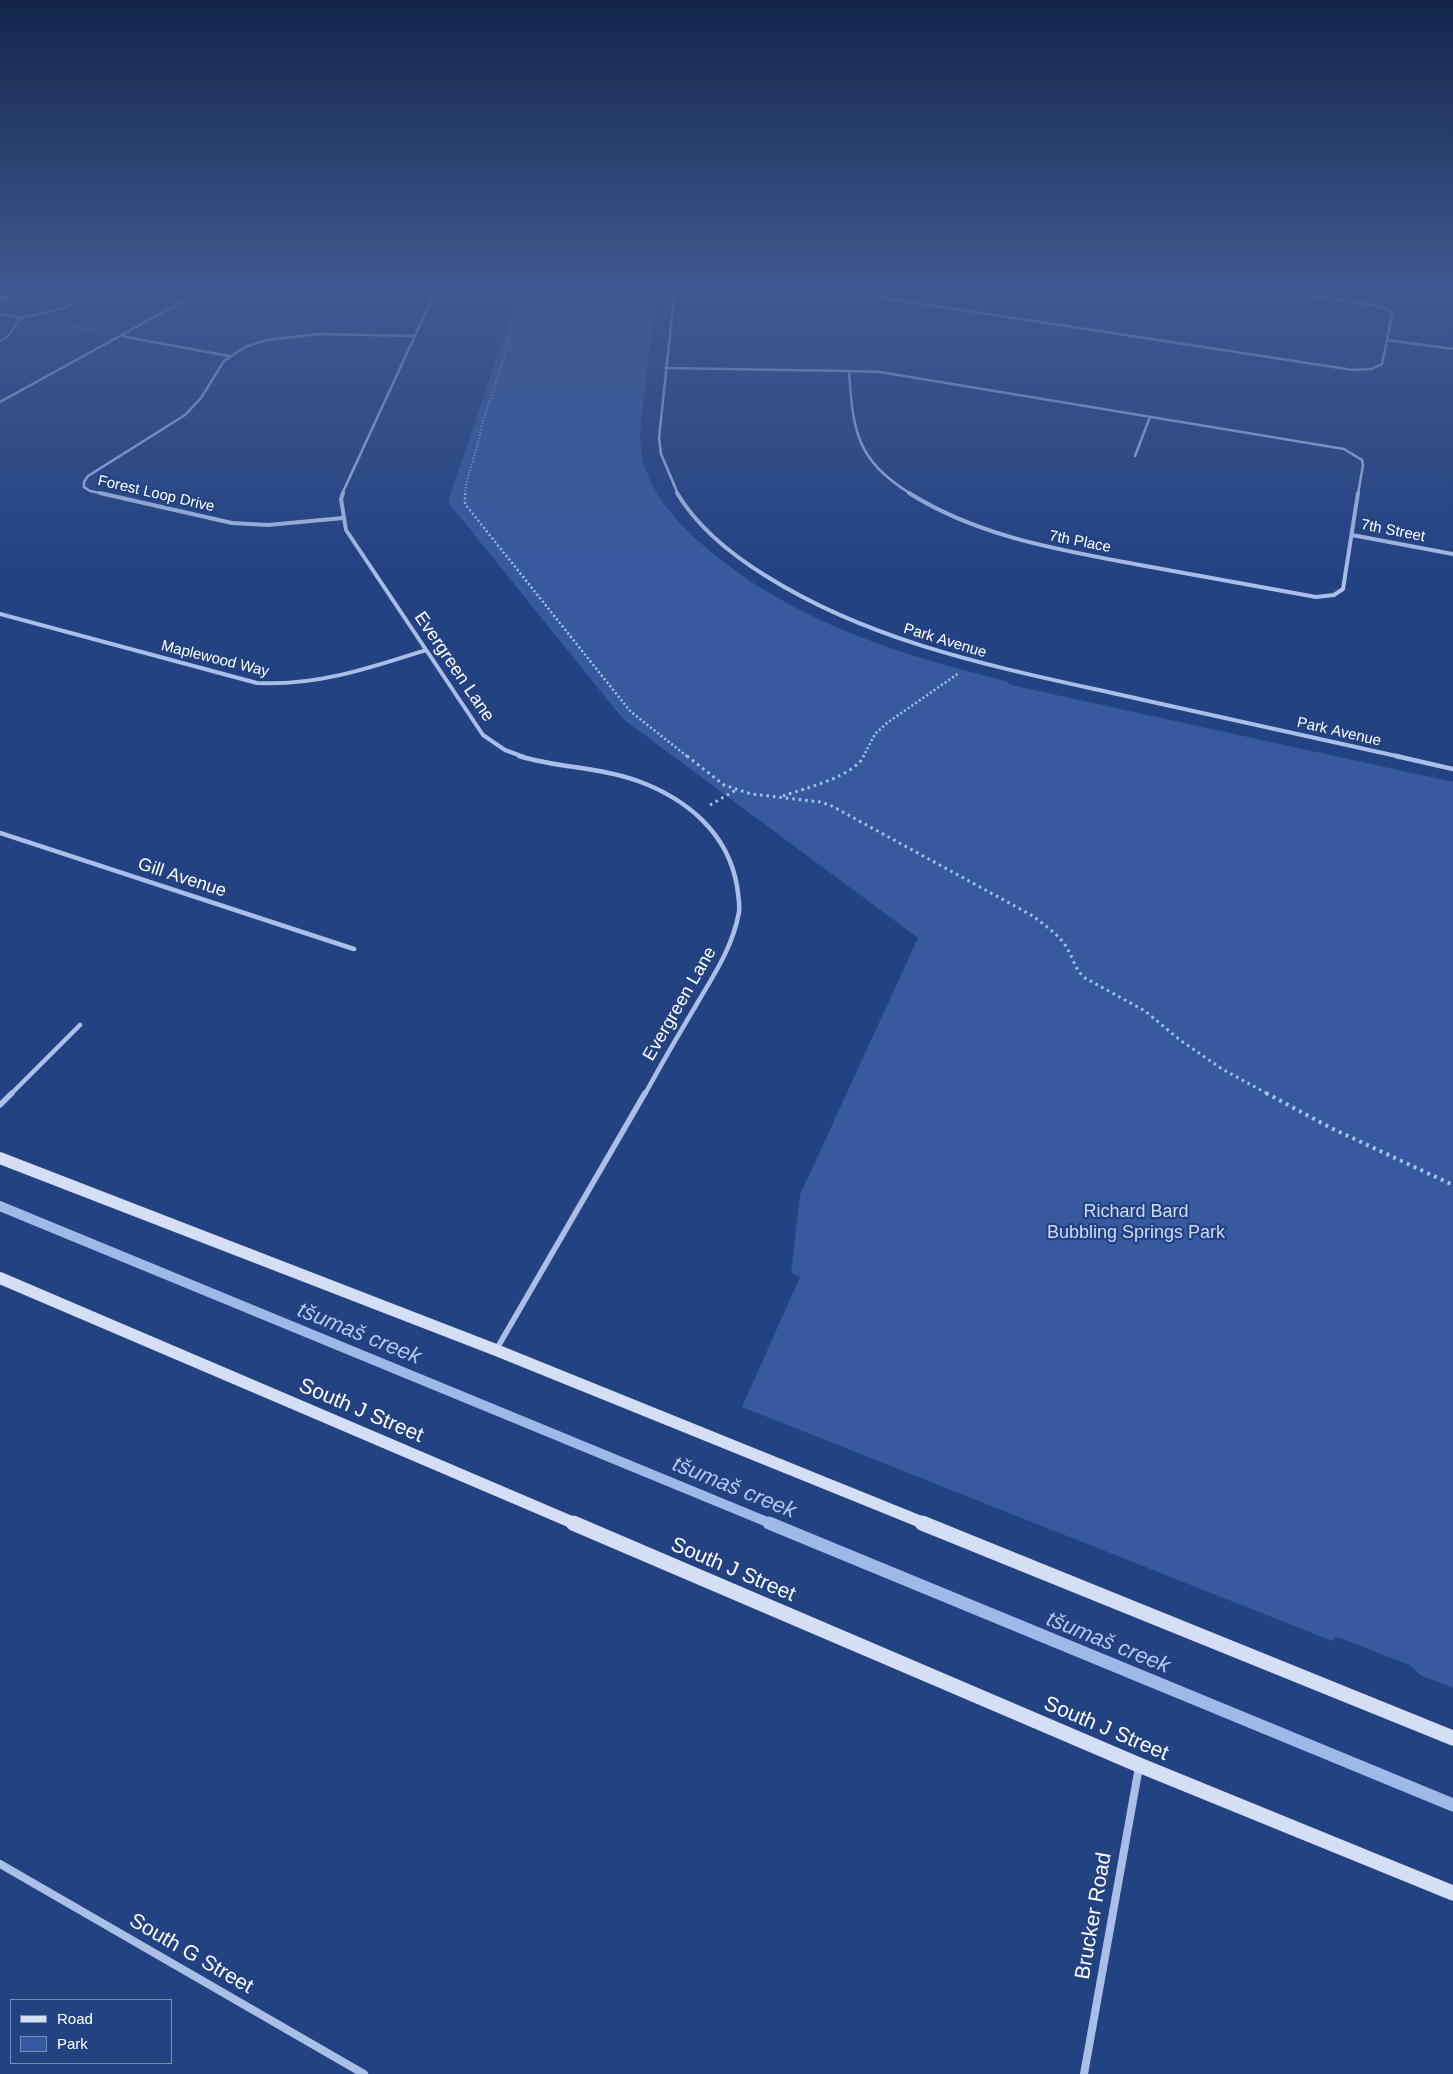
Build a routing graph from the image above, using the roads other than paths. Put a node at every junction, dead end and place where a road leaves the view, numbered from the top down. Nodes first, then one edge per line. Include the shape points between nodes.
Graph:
1 (32, 385) edge
2 (209, 385) edge
3 (392, 385) edge
4 (663, 385) edge
5 (850, 385) edge
6 (958, 385) edge
7 (0, 402) edge
8 (1150, 417) junction
9 (1135, 456) dead end
10 (343, 518) junction
11 (1352, 536) junction
12 (1453, 554) edge
13 (0, 614) edge
14 (426, 650) junction
15 (1453, 769) edge
16 (0, 833) edge
17 (354, 949) dead end
18 (80, 1025) dead end
19 (0, 1105) edge
20 (0, 1158) edge
21 (0, 1278) edge
22 (496, 1350) junction
23 (1453, 1738) edge
24 (1139, 1765) junction
25 (0, 1864) edge
26 (1453, 1893) edge
27 (364, 2074) edge
28 (1084, 2074) edge

1 - 7 street
2 - 10 street, Forest Loop Drive via 204,395 185,415 88,476 84,487 232,523 268,525
3 - 10 street, Evergreen Lane via 345,486 341,499
4 - 15 street, Park Avenue via 659,428 661,453 684,507 723,546 764,576 814,604 859,624 969,661
5 - 11 street, 7th Place via 854,426 861,447 874,466 932,508 1011,539 1316,598 1338,594 1343,589
6 - 8 street, 7th Street
8 - 9 street
8 - 11 street, 7th Street via 1344,449 1355,454 1363,465
10 - 14 street, Evergreen Lane via 346,530
11 - 12 street, 7th Street
13 - 14 street, Maplewood Way via 257,683 278,685 321,682
14 - 22 street, Evergreen Lane via 483,735 506,751 538,761 615,773 668,794 697,813 725,846 737,878 739,911 727,952
16 - 17 street, Gill Avenue
18 - 19 street
20 - 22 street
21 - 24 street, South J Street
22 - 23 street
24 - 26 street, South J Street
24 - 28 street, Brucker Road
25 - 27 street, South G Street

